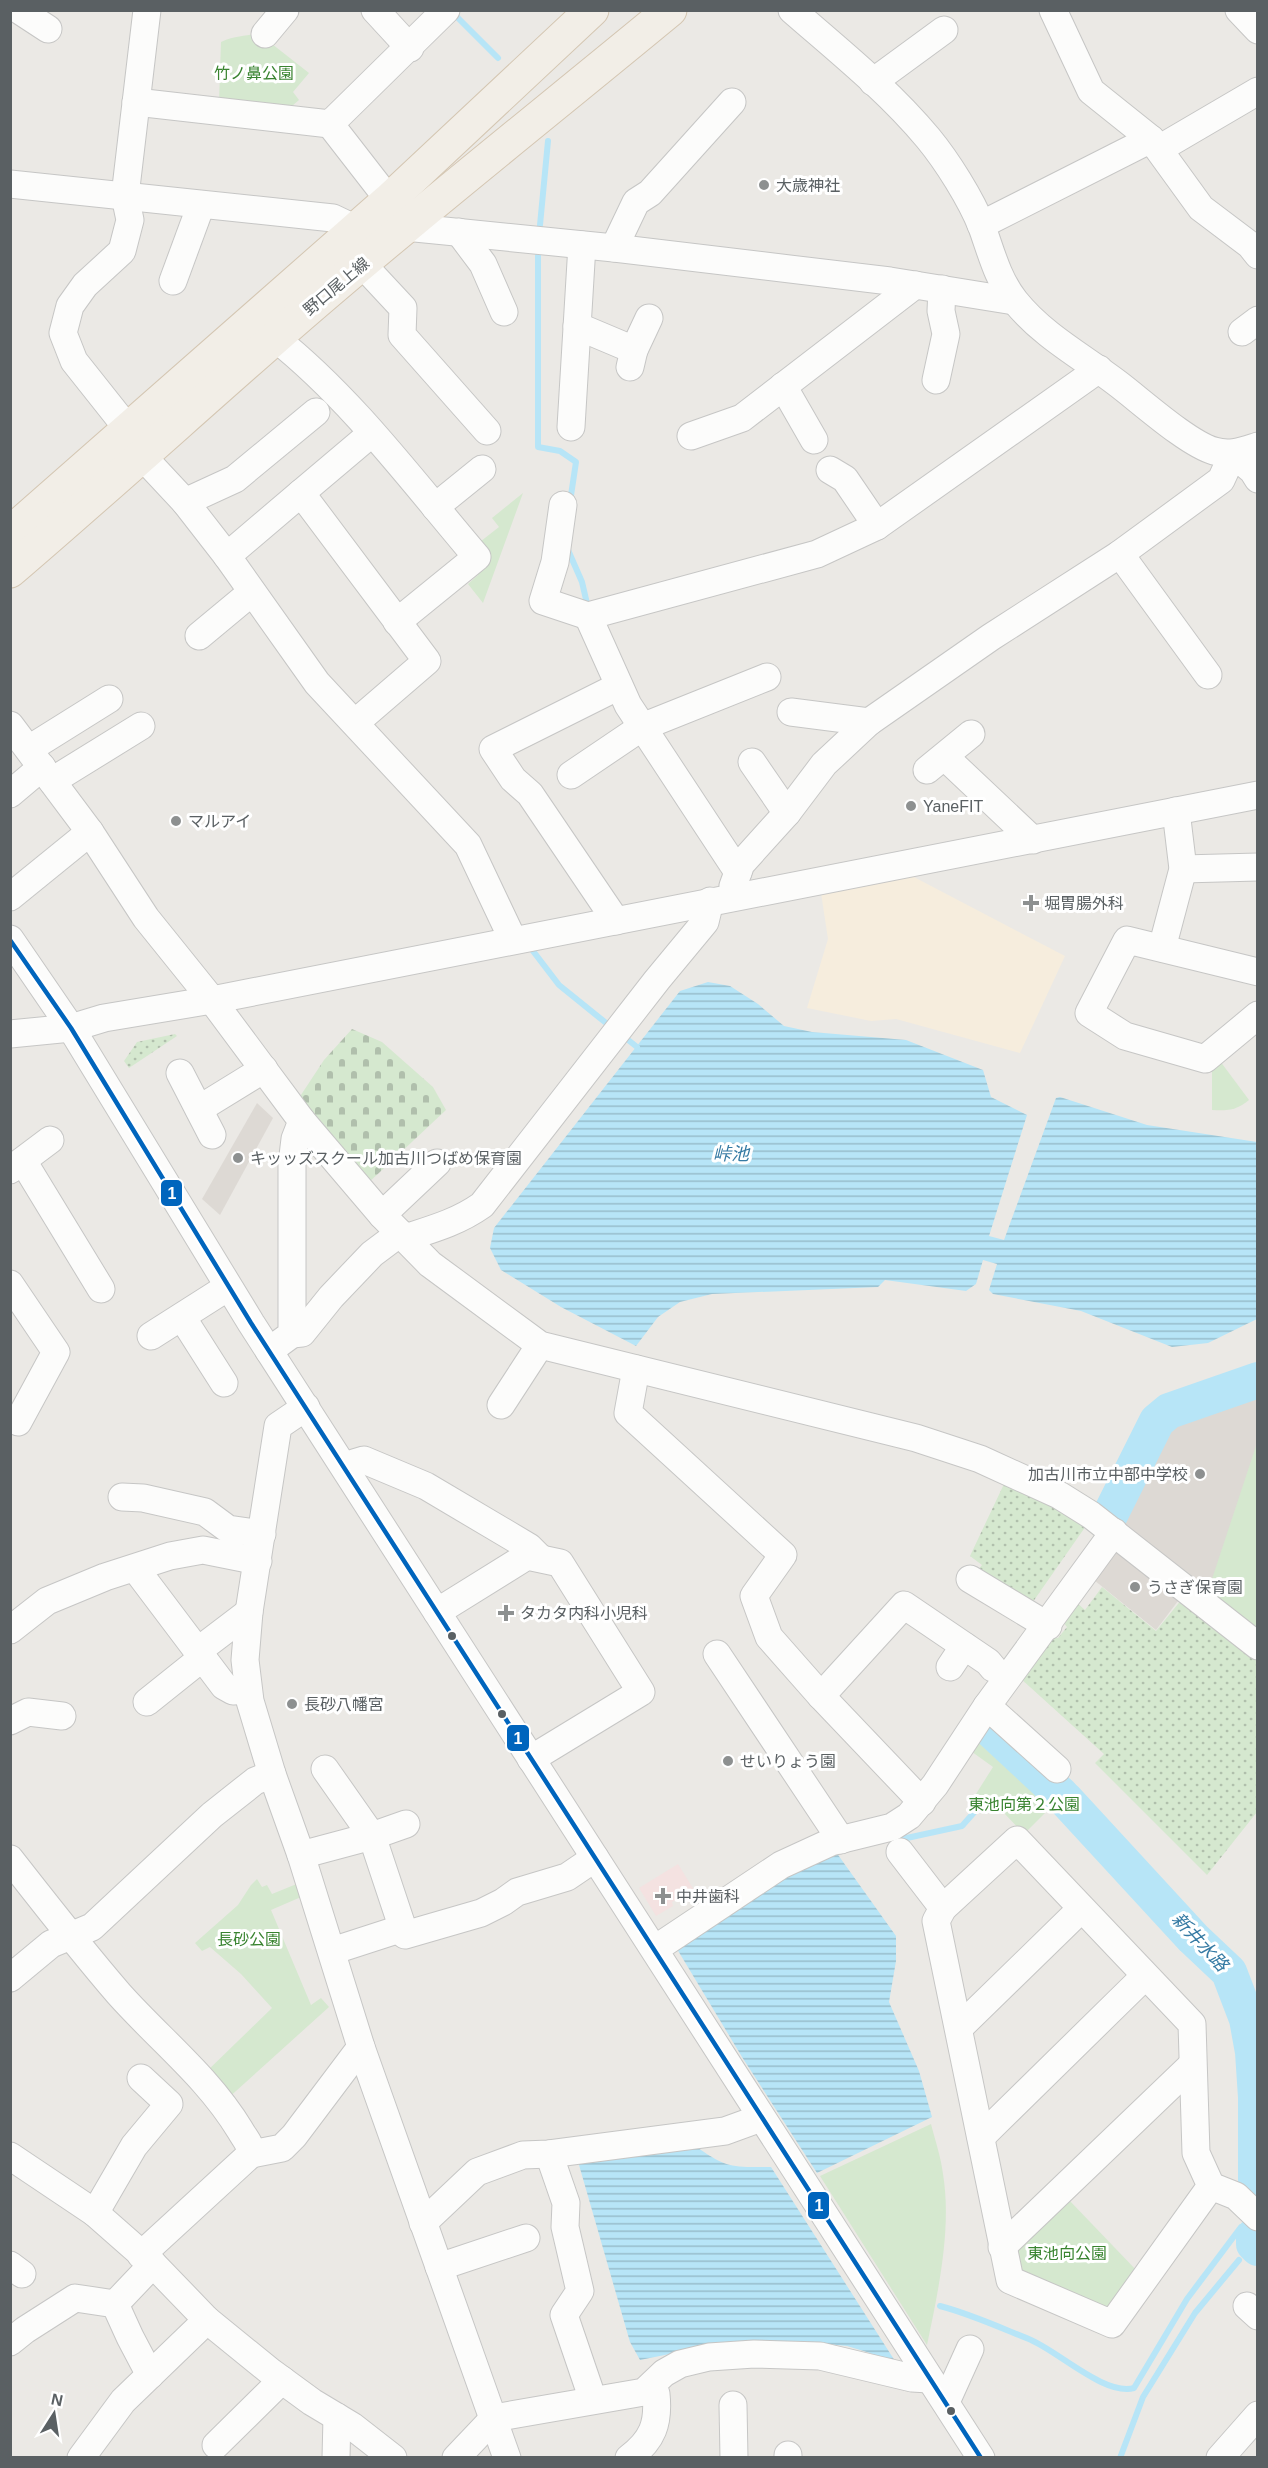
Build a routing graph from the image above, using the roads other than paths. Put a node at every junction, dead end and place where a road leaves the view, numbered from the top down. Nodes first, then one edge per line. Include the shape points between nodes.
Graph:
1 (19, 10) edge
2 (147, 10) edge
3 (285, 10) edge
4 (375, 10) edge
5 (592, 10) edge
6 (669, 10) edge
7 (792, 10) edge
8 (1053, 10) edge
9 (444, 12) edge
10 (48, 29) dead end
11 (945, 30) dead end
12 (265, 34) dead end
13 (410, 48) junction
14 (873, 82) junction
15 (1257, 91) edge
16 (136, 102) junction
17 (732, 102) dead end
18 (330, 124) junction
19 (1155, 144) junction
20 (10, 184) edge
21 (125, 196) junction
22 (201, 205) junction
23 (397, 214) junction
24 (981, 225) junction
25 (356, 229) junction
26 (459, 232) junction
27 (582, 245) junction
28 (614, 248) junction
29 (1257, 255) edge
30 (362, 264) junction
31 (184, 267) dead end
32 (915, 285) junction
33 (942, 289) junction
34 (1014, 301) junction
35 (504, 312) dead end
36 (649, 318) dead end
37 (577, 326) junction
38 (275, 338) junction
39 (1099, 369) junction
40 (936, 380) dead end
41 (783, 386) junction
42 (566, 411) dead end
43 (316, 412) dead end
44 (487, 431) dead end
45 (372, 433) junction
46 (691, 436) dead end
47 (814, 440) dead end
48 (135, 443) junction
49 (1245, 450) edge
50 (482, 469) dead end
51 (830, 470) dead end
52 (1257, 479) edge
53 (301, 493) junction
54 (185, 502) junction
55 (563, 505) dead end
56 (435, 507) junction
57 (878, 526) junction
58 (10, 533) edge
59 (1120, 554) junction
60 (227, 555) junction
61 (10, 571) edge
62 (252, 592) junction
63 (588, 616) junction
64 (397, 622) junction
65 (199, 636) dead end
66 (1196, 669) dead end
67 (767, 677) dead end
68 (619, 686) junction
69 (109, 699) dead end
70 (791, 712) dead end
71 (868, 722) junction
72 (355, 723) junction
73 (10, 725) edge
74 (141, 726) dead end
75 (642, 727) junction
76 (971, 734) dead end
77 (752, 762) dead end
78 (41, 765) junction
79 (571, 775) dead end
80 (10, 794) edge
81 (1257, 795) edge
82 (1176, 811) junction
83 (787, 813) junction
84 (90, 832) junction
85 (1033, 840) junction
86 (1255, 860) edge
87 (1184, 869) junction
88 (726, 890) junction
89 (10, 897) edge
90 (616, 921) junction
91 (10, 939) edge
92 (513, 940) junction
93 (1162, 948) junction
94 (1257, 972) edge
95 (212, 1000) junction
96 (1257, 1015) edge
97 (71, 1028) junction
98 (10, 1034) edge
99 (264, 1069) junction
100 (180, 1073) dead end
101 (199, 1109) junction
102 (302, 1121) junction
103 (212, 1135) dead end
104 (50, 1140) dead end
105 (437, 1163) dead end
106 (16, 1166) edge
107 (396, 1228) junction
108 (10, 1284) edge
109 (228, 1287) junction
110 (101, 1289) dead end
111 (182, 1317) junction
112 (292, 1334) junction
113 (151, 1336) dead end
114 (540, 1345) junction
115 (269, 1351) junction
116 (636, 1369) junction
117 (224, 1383) dead end
118 (501, 1405) dead end
119 (306, 1407) junction
120 (13, 1425) edge
121 (354, 1463) dead end
122 (122, 1497) dead end
123 (1114, 1532) junction
124 (262, 1534) junction
125 (540, 1558) junction
126 (258, 1561) junction
127 (135, 1568) junction
128 (970, 1579) dead end
129 (249, 1612) junction
130 (436, 1612) junction
131 (1040, 1620) junction
132 (10, 1630) edge
133 (1257, 1646) edge
134 (199, 1650) junction
135 (717, 1654) dead end
136 (993, 1668) dead end
137 (248, 1690) junction
138 (821, 1696) junction
139 (147, 1702) dead end
140 (62, 1716) dead end
141 (982, 1716) junction
142 (10, 1721) edge
143 (531, 1759) junction
144 (1056, 1769) dead end
145 (272, 1774) junction
146 (340, 1778) dead end
147 (922, 1802) junction
148 (406, 1824) dead end
149 (372, 1836) junction
150 (841, 1840) junction
151 (900, 1852) dead end
152 (301, 1855) junction
153 (595, 1858) junction
154 (10, 1859) edge
155 (943, 1908) junction
156 (1081, 1909) junction
157 (403, 1928) junction
158 (70, 1936) junction
159 (655, 1949) junction
160 (332, 1951) junction
161 (1145, 1976) junction
162 (10, 1978) edge
163 (960, 2027) junction
164 (361, 2048) junction
165 (1192, 2065) junction
166 (141, 2078) dead end
167 (761, 2118) junction
168 (981, 2137) junction
169 (251, 2154) junction
170 (549, 2154) junction
171 (10, 2156) edge
172 (1211, 2186) junction
173 (95, 2213) junction
174 (1257, 2217) edge
175 (423, 2223) junction
176 (526, 2238) dead end
177 (1002, 2247) junction
178 (147, 2260) junction
179 (439, 2267) junction
180 (115, 2304) junction
181 (207, 2320) junction
182 (10, 2342) edge
183 (970, 2349) dead end
184 (150, 2375) junction
185 (929, 2379) junction
186 (282, 2380) junction
187 (656, 2394) dead end
188 (593, 2400) junction
189 (946, 2402) junction
190 (733, 2405) dead end
191 (337, 2417) junction
192 (494, 2418) junction
193 (1257, 2418) edge
194 (216, 2445) dead end
195 (81, 2457) edge
196 (336, 2457) edge
197 (393, 2457) edge
198 (456, 2457) edge
199 (507, 2457) edge
200 (629, 2457) edge
201 (734, 2457) edge
202 (981, 2457) edge
203 (1220, 2457) edge

1 - 10 street
2 - 16 street
3 - 12 street
4 - 13 street
5 - 23 main road, 野口尾上線
6 - 23 main road, 野口尾上線
7 - 14 street
8 - 19 street via 1091,91
9 - 13 street
11 - 14 street
13 - 18 street
14 - 24 street via 930,139
15 - 19 street
16 - 18 street
16 - 21 street
17 - 28 street via 700,122 650,193 630,195
18 - 23 street
19 - 24 street
19 - 29 street via 1201,208 1250,244
20 - 21 street
21 - 22 street
21 - 48 street via 130,220 122,251 85,285 70,306 63,333 74,362
22 - 25 street via 333,218
22 - 31 street
23 - 25 main road, 野口尾上線
23 - 26 street
23 - 30 main road, 野口尾上線
24 - 34 street via 992,259
25 - 48 main road, 野口尾上線
26 - 27 street
26 - 35 street via 483,264
27 - 28 street
27 - 37 street
28 - 32 street
30 - 38 main road, 野口尾上線
30 - 44 street via 403,308 402,335
32 - 33 street
32 - 41 street
33 - 34 street
33 - 40 street via 946,334
34 - 39 street via 1055,340
36 - 37 street via 632,359
37 - 42 street
38 - 45 street via 304,361
38 - 48 main road, 野口尾上線
39 - 49 street via 1193,441 1213,451
39 - 57 street
41 - 46 street via 742,418
41 - 47 street
43 - 54 street via 235,479
45 - 53 street
45 - 56 street
48 - 54 street
48 - 58 main road, 野口尾上線
48 - 61 main road, 野口尾上線
49 - 52 street
49 - 59 street via 1221,480
50 - 56 street
51 - 57 street via 845,478
53 - 60 street
53 - 64 street
54 - 60 street
55 - 63 street via 550,548 543,601
56 - 64 street via 477,557
57 - 63 street via 817,554
59 - 66 street via 1164,629
59 - 71 street
60 - 62 street
62 - 65 street
62 - 72 street via 317,683
63 - 68 street
64 - 72 street via 427,661
67 - 75 street via 729,683
68 - 75 street
68 - 90 street via 493,749 513,779 530,794
69 - 78 street
70 - 71 street
71 - 83 street via 824,764
72 - 92 street via 468,845
73 - 78 street
74 - 78 street
75 - 79 street
75 - 88 street
76 - 85 street via 936,764
77 - 83 street
78 - 80 street
78 - 84 street
81 - 82 street
82 - 85 street
82 - 87 street
83 - 88 street via 741,864
84 - 89 street
84 - 95 street via 147,918
85 - 88 street
86 - 87 street
87 - 93 street
88 - 90 street
88 - 107 street via 482,1205 444,1226
90 - 92 street
91 - 97 street
92 - 95 street
93 - 94 street
93 - 96 street via 1127,940 1089,1013 1125,1036 1205,1059
95 - 97 street via 104,1018
95 - 99 street
97 - 98 street
97 - 109 street
99 - 101 street
99 - 102 street
100 - 101 street
101 - 103 street
102 - 107 street
102 - 112 street via 292,1164
104 - 106 street
105 - 107 street
106 - 110 street via 78,1272
107 - 112 street via 302,1333
107 - 114 street via 430,1264
108 - 120 street via 56,1352
109 - 111 street
109 - 115 street
111 - 113 street
111 - 117 street
112 - 115 street
114 - 116 street
114 - 118 street
115 - 119 street
116 - 123 street via 916,1438 980,1459 1059,1495
116 - 138 street via 628,1413 783,1555 754,1596 769,1637
119 - 124 street via 278,1426
119 - 130 street
121 - 125 street via 364,1460 426,1486 530,1547
122 - 124 street via 205,1512 228,1529
123 - 131 street
123 - 133 street
124 - 126 street
125 - 130 street via 526,1556
125 - 143 street via 560,1563 641,1692
126 - 127 street via 203,1550
126 - 129 street
127 - 132 street via 48,1601
127 - 134 street
128 - 131 street
129 - 134 street
129 - 137 street via 245,1660
130 - 143 street
131 - 141 street
134 - 137 street via 228,1690
134 - 139 street via 197,1662
135 - 150 street
136 - 138 street via 988,1662 957,1656 904,1605
137 - 145 street
138 - 147 street
140 - 142 street via 28,1712
141 - 144 street
141 - 147 street
143 - 153 street
145 - 152 street
145 - 158 street via 255,1781 212,1815 92,1927
146 - 149 street
147 - 150 street via 892,1827
148 - 149 street
149 - 152 street
149 - 157 street
150 - 159 street via 781,1865
151 - 155 street
152 - 160 street
153 - 157 street via 567,1877 517,1892 481,1913 405,1935
153 - 159 street
154 - 158 street
155 - 156 street via 1017,1840
155 - 163 street via 936,1921
156 - 161 street
156 - 163 street
157 - 160 street
158 - 162 street via 51,1944
158 - 169 street via 121,1996 205,2081 251,2146
159 - 167 street
160 - 164 street
161 - 165 street via 1192,2024
161 - 168 street
163 - 168 street
164 - 169 street via 282,2148
164 - 175 street
165 - 172 street via 1196,2153
165 - 177 street
166 - 173 street via 169,2104 134,2146
167 - 170 street via 725,2131
167 - 185 street
168 - 177 street
169 - 178 street
170 - 175 street via 523,2155 477,2172
170 - 188 street via 566,2203 564,2227 580,2291 564,2315
171 - 173 street
172 - 174 street via 1236,2196
172 - 177 street via 1112,2324 1011,2280
173 - 178 street
175 - 179 street
176 - 179 street
178 - 180 street
178 - 181 street
179 - 192 street
180 - 182 street via 75,2298
180 - 184 street
181 - 184 street
181 - 186 street
183 - 189 street
184 - 195 street via 123,2401
185 - 188 street via 820,2356 754,2354 709,2357 680,2364 644,2392
185 - 189 street
186 - 191 street
186 - 194 street
187 - 200 street via 658,2414 654,2428 643,2447
188 - 192 street
189 - 202 street
190 - 201 street
191 - 196 street
191 - 197 street
192 - 198 street
192 - 199 street
193 - 203 street

